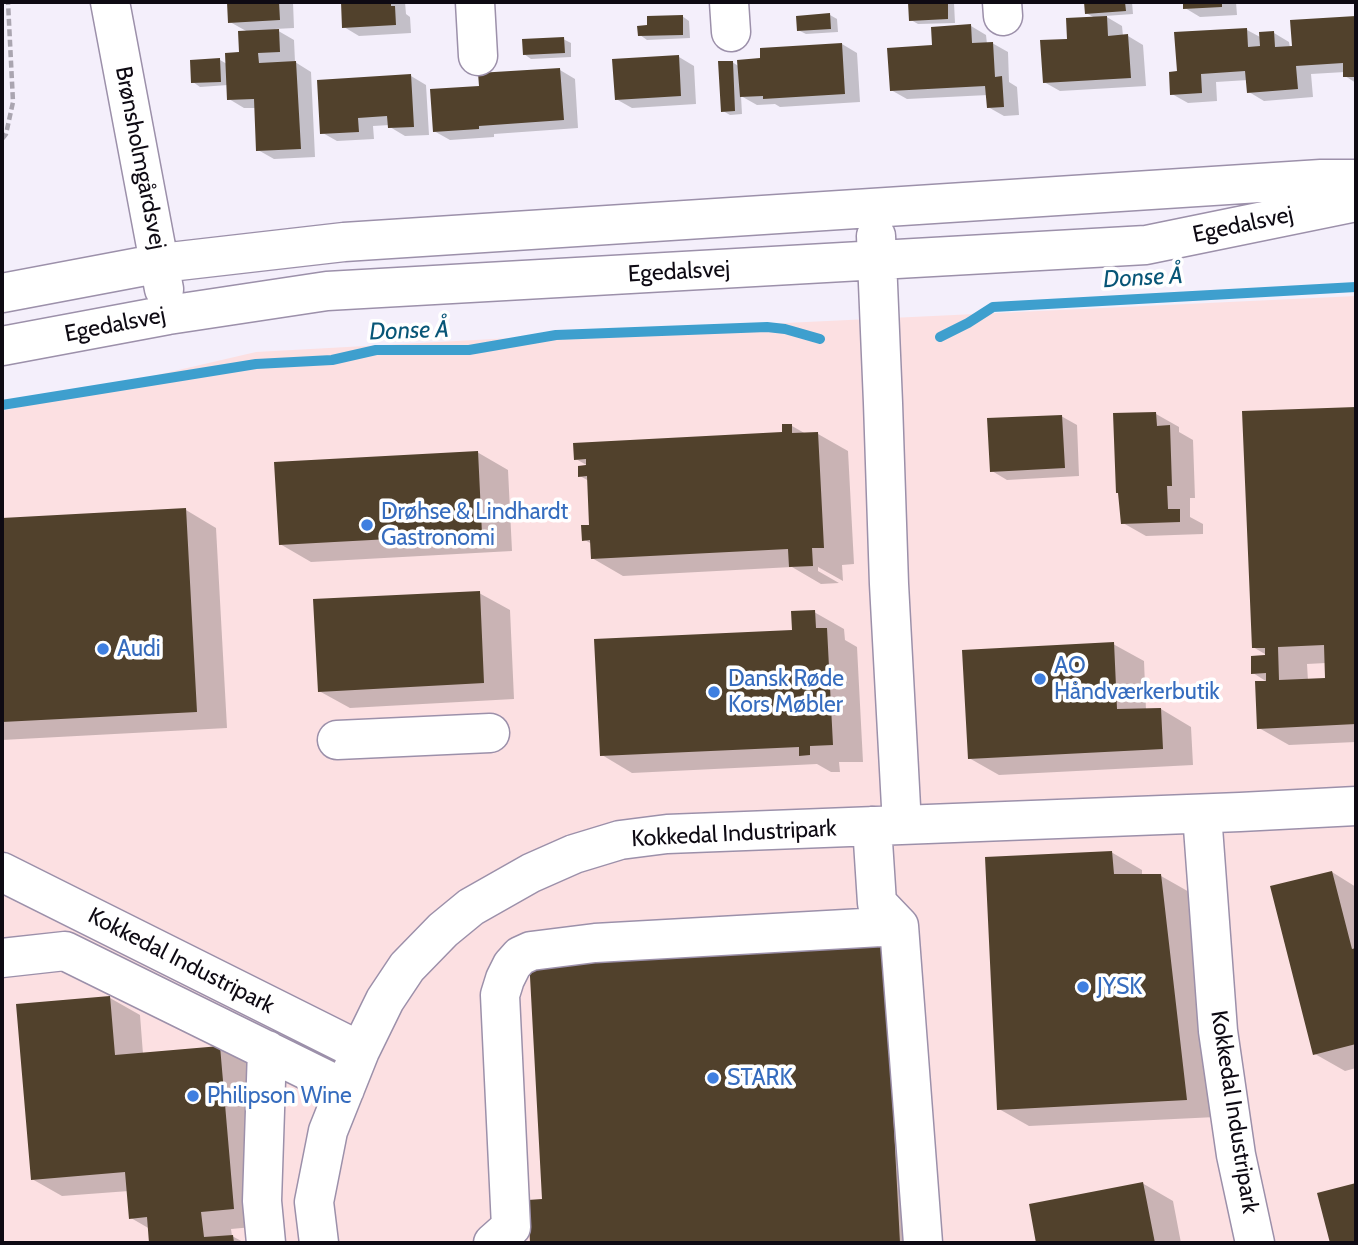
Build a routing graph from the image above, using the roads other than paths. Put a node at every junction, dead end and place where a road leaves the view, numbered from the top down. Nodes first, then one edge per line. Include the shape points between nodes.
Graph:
1 (110, 2) edge
2 (475, 2) edge
3 (478, 56) dead end
4 (1356, 179) edge
5 (1231, 186) junction
6 (1356, 202) edge
7 (874, 208) junction
8 (877, 261) junction
9 (161, 263) junction
10 (2, 293) edge
11 (168, 315) junction
12 (2, 346) edge
13 (490, 733) dead end
14 (337, 740) dead end
15 (1356, 806) edge
16 (1202, 814) junction
17 (887, 825) junction
18 (2, 872) edge
19 (899, 926) junction
20 (2, 958) edge
21 (267, 1050) junction
22 (360, 1051) junction
23 (345, 1089) junction
24 (318, 1235) edge
25 (265, 1237) edge
26 (493, 1243) edge
27 (923, 1243) edge
28 (1255, 1243) edge

1 - 9 street, Brønsholmgårdsvej
2 - 3 street
4 - 5 street, Egedalsvej
5 - 7 street, Egedalsvej
5 - 8 street via 1167,208 902,230
6 - 8 street, Egedalsvej via 1146,245
7 - 8 street
7 - 9 street, Egedalsvej via 344,242
8 - 11 street, Egedalsvej via 327,291
8 - 17 street via 889,584
9 - 10 street, Egedalsvej
9 - 11 street, Brønsholmgårdsvej
11 - 12 street, Egedalsvej
13 - 14 street
15 - 16 street, Kokkedal Industripark
16 - 17 street, Kokkedal Industripark
16 - 28 street, Kokkedal Industripark via 1218,1031 1236,1155
17 - 19 street via 877,904
17 - 22 street, Kokkedal Industripark via 667,834 620,840 552,863 471,907 443,930 407,967
18 - 22 street, Kokkedal Industripark
19 - 26 street via 595,943 520,956 500,995 511,1227
19 - 27 street
20 - 21 street via 65,951
21 - 23 street
21 - 25 street
22 - 23 street, Kokkedal Industripark
23 - 24 street, Kokkedal Industripark via 328,1131 314,1202
24 - 25 street

